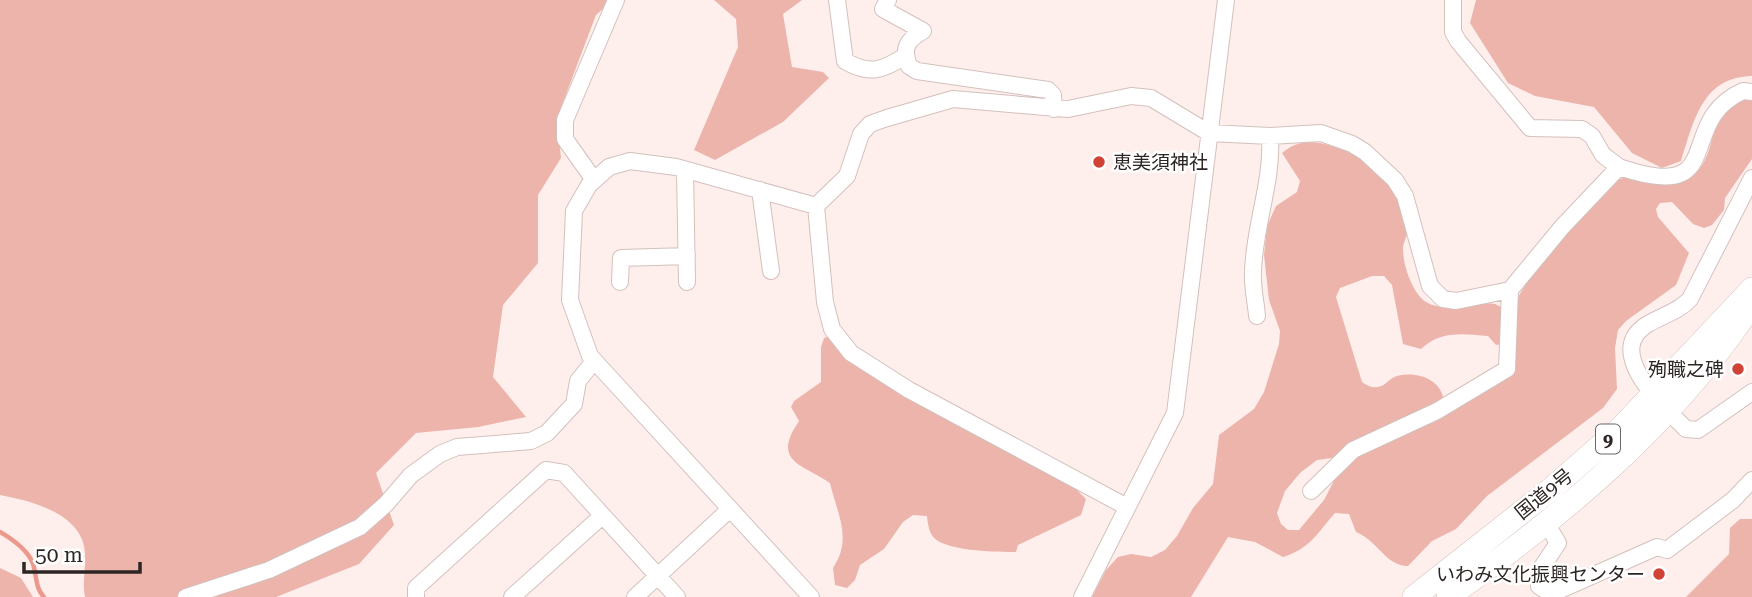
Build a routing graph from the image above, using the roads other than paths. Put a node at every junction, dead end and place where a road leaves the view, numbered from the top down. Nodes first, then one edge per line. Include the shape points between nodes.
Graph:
1 (616, 0) edge
2 (837, 0) edge
3 (888, 0) edge
4 (1226, 0) edge
5 (1453, 0) edge
6 (905, 57) junction
7 (1752, 92) edge
8 (1054, 109) junction
9 (1209, 133) junction
10 (1270, 136) junction
11 (1619, 167) junction
12 (685, 170) junction
13 (1752, 178) edge
14 (594, 180) junction
15 (760, 190) junction
16 (816, 206) junction
17 (687, 256) junction
18 (771, 271) dead end
19 (620, 282) dead end
20 (687, 282) dead end
21 (1752, 289) edge
22 (1510, 290) junction
23 (1752, 305) edge
24 (1257, 316) dead end
25 (594, 361) junction
26 (1752, 392) edge
27 (1654, 393) junction
28 (1670, 412) junction
29 (1752, 480) edge
30 (1311, 491) dead end
31 (1127, 507) junction
32 (729, 510) junction
33 (602, 516) junction
34 (1545, 522) junction
35 (1487, 569) junction
36 (657, 576) junction
37 (1434, 591) edge
38 (1556, 596) edge
39 (186, 597) edge
40 (416, 597) edge
41 (512, 597) edge
42 (635, 597) edge
43 (677, 597) edge
44 (811, 597) edge
45 (1082, 597) edge
46 (1468, 597) edge

1 - 14 street via 565,120 565,139
2 - 6 street via 845,61 862,71 877,70
3 - 6 street via 883,9 923,31 910,38
4 - 9 street
5 - 11 street via 1453,32 1458,41 1530,128 1582,129
6 - 8 street via 918,71 1048,90
7 - 11 street via 1743,91 1722,104 1710,121 1693,166 1684,175 1651,178
8 - 9 street via 1131,96 1151,98
8 - 16 street via 953,99 870,124 861,134 847,176
9 - 10 street
9 - 31 street via 1175,413
10 - 22 street via 1321,133 1365,152 1383,167 1405,196 1430,286 1443,299 1456,301
10 - 24 street via 1272,165 1253,273
11 - 22 street
12 - 14 street via 630,161 609,167
12 - 15 street
12 - 17 street
13 - 27 street via 1690,299 1675,312 1647,324 1632,340 1630,356
14 - 25 street via 575,211 570,300 581,338
15 - 16 street
15 - 18 street
16 - 31 street via 825,302 832,329 851,352 909,390
17 - 19 street via 621,258
17 - 20 street
21 - 27 highway, 国道9号 / 9
22 - 30 street via 1507,369 1437,411 1353,450
23 - 28 highway, 国道9号 / 9
25 - 32 street
25 - 39 street via 578,381 574,404 547,433 531,442 457,447 440,454 411,475 360,527 270,570
26 - 28 street via 1699,430 1686,429
27 - 28 street
27 - 37 highway, 国道9号 / 9
28 - 34 highway, 国道9号 / 9
29 - 38 street via 1667,550 1657,547
31 - 45 street
32 - 36 street
32 - 44 street
33 - 36 street
33 - 40 street via 564,473 546,470 416,588
33 - 41 street
34 - 35 highway, 国道9号 / 9
34 - 38 street via 1559,543 1538,577 1542,590
35 - 37 highway, 国道9号 / 9
35 - 46 highway
36 - 42 street
36 - 43 street

